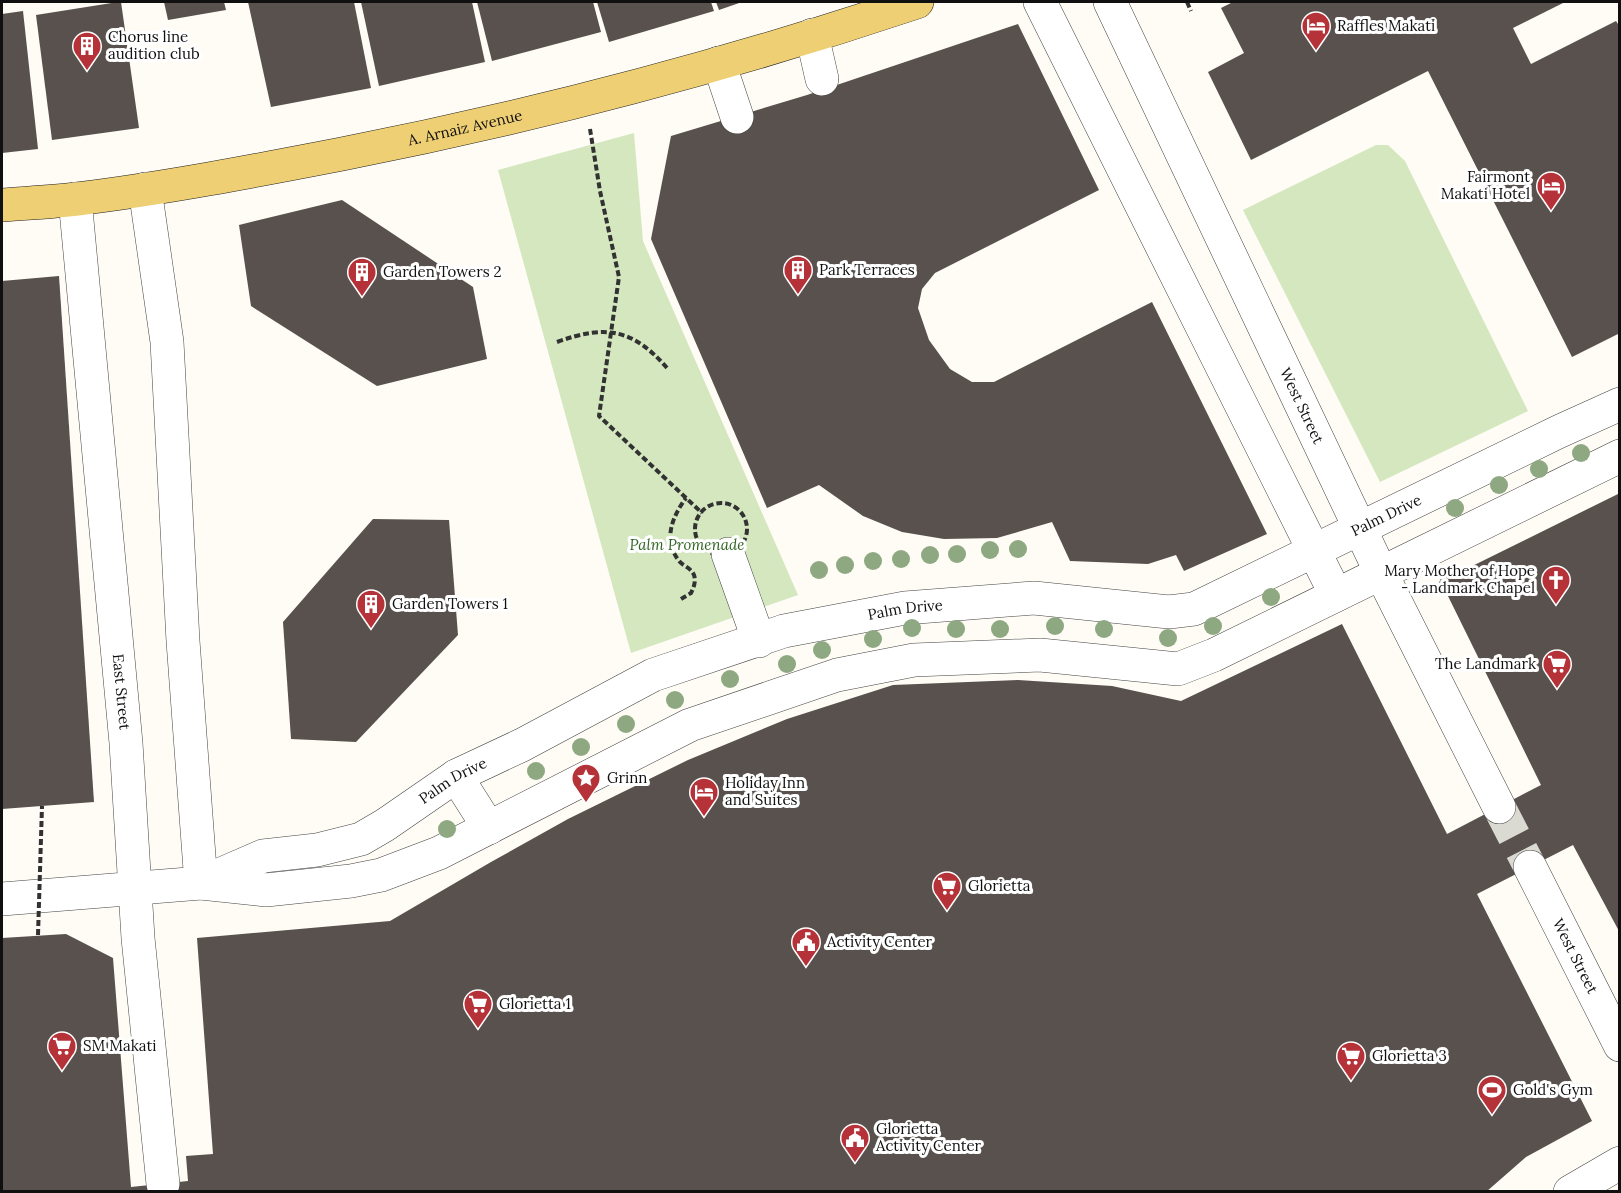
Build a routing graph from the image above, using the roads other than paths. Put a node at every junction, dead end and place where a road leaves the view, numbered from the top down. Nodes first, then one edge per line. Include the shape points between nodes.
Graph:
1 (917, 2) edge
2 (1040, 2) edge
3 (1110, 2) edge
4 (812, 35) junction
5 (719, 63) junction
6 (822, 79) dead end
7 (737, 117) dead end
8 (145, 189) junction
9 (75, 199) junction
10 (2, 204) edge
11 (1620, 404) edge
12 (1620, 456) edge
13 (1360, 529) junction
14 (1315, 551) junction
15 (728, 554) dead end
16 (1381, 573) junction
17 (1336, 595) junction
18 (759, 641) junction
19 (456, 776) junction
20 (1499, 807) tunnel mouth
21 (489, 828) junction
22 (1530, 867) tunnel mouth
23 (201, 883) junction
24 (134, 888) junction
25 (2, 899) edge
26 (1620, 1045) edge
27 (1620, 1163) edge
28 (163, 1184) dead end
29 (1570, 1191) edge

1 - 4 main road, A. Arnaiz Avenue
2 - 14 street
3 - 13 street, West Street
4 - 5 main road, A. Arnaiz Avenue
4 - 6 street
5 - 7 street
5 - 8 main road, A. Arnaiz Avenue via 416,139
8 - 9 main road, A. Arnaiz Avenue
8 - 23 street via 167,342
9 - 10 main road, A. Arnaiz Avenue
9 - 24 street, East Street via 126,743
11 - 13 street, Palm Drive
12 - 16 street, Palm Drive
13 - 14 street, Palm Drive
13 - 16 street, West Street
14 - 17 street
14 - 18 street, Palm Drive via 1194,609 1169,612 1034,598 905,608 784,631
15 - 18 street
16 - 17 street, Palm Drive
16 - 20 street, West Street
17 - 21 street, Palm Drive via 1178,669 1040,655 914,660 837,675 690,725
18 - 19 street, Palm Drive via 653,675
19 - 21 street
19 - 23 street, Palm Drive via 361,839 317,850 263,856
21 - 23 street, Palm Drive via 414,864 351,881 266,890
22 - 26 street, West Street
23 - 24 street, Palm Drive
24 - 25 street, Palm Drive
24 - 28 street, East Street
27 - 29 street

